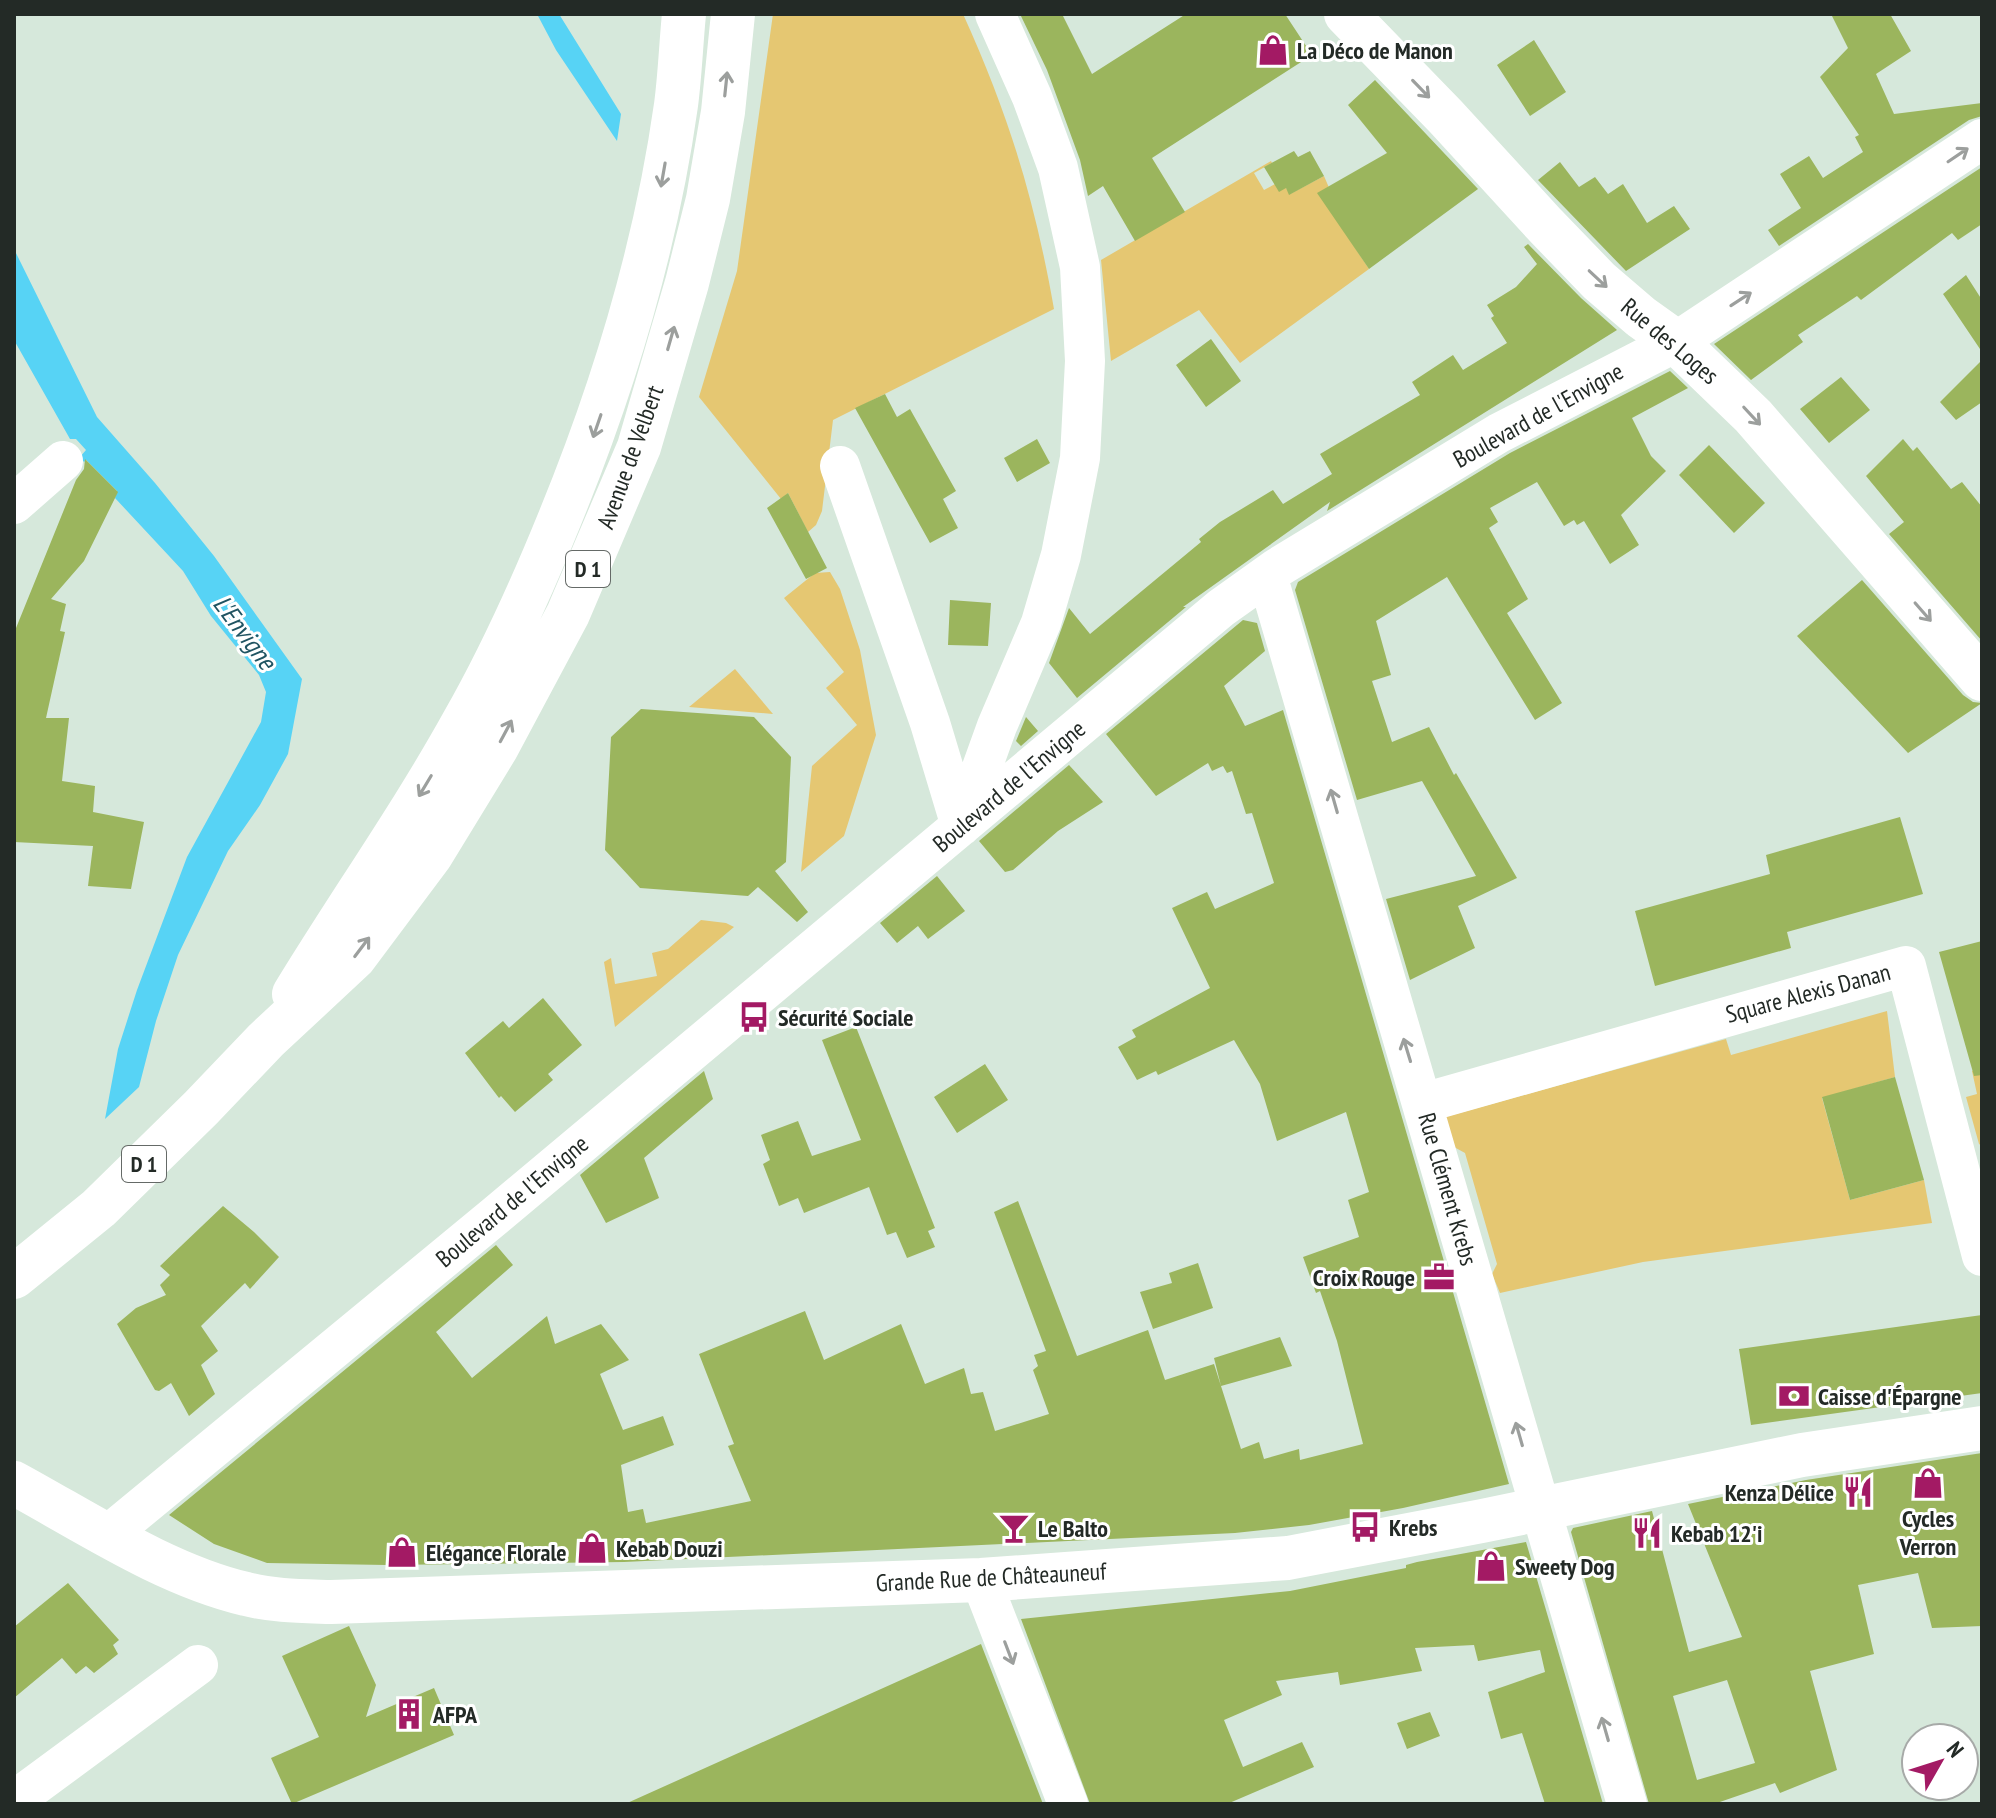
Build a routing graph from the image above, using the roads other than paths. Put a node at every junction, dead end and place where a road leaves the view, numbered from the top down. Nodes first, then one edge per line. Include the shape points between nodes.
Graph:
1 (684, 14) edge
2 (733, 14) edge
3 (995, 14) edge
4 (1346, 14) edge
5 (1982, 139) edge
6 (1676, 342) junction
7 (63, 461) dead end
8 (840, 466) dead end
9 (14, 504) edge
10 (1267, 575) junction
11 (1982, 679) edge
12 (961, 826) junction
13 (266, 1040) junction
14 (1423, 1103) junction
15 (1982, 1256) edge
16 (14, 1277) edge
17 (1982, 1428) edge
18 (14, 1483) edge
19 (1541, 1509) junction
20 (108, 1535) junction
21 (981, 1580) junction
22 (198, 1665) dead end
23 (15, 1804) edge
24 (1068, 1804) edge
25 (1627, 1804) edge

1 -> 13 main road, Avenue de Velbert / D 1 via 661,189 594,435 530,592 465,720
13 -> 2 main road, Avenue de Velbert / D 1 via 354,958 431,855 497,747 568,614 639,447 687,283 708,199
3 - 12 street via 1058,168 1080,267 1085,361 1080,458 1061,555 1041,623
4 -> 6 main road, Rue des Loges via 1599,281
6 -> 5 street, Boulevard de l'Envigne
6 - 10 street, Boulevard de l'Envigne via 1499,433
6 -> 11 main road, Rue des Loges via 1753,416
7 - 9 street
8 - 12 street
10 - 12 street, Boulevard de l'Envigne
14 -> 10 street, Rue Clément Krebs
12 - 20 street, Boulevard de l'Envigne
13 - 16 main road, Avenue de Velbert / D 1 via 99,1208
14 - 15 street, Square Alexis Danan via 1906,966
19 -> 14 street, Rue Clément Krebs
17 - 19 main road, Grande Rue de Châteauneuf via 1802,1455
18 - 20 main road, Grande Rue de Châteauneuf
19 - 21 main road, Grande Rue de Châteauneuf via 1288,1558
25 -> 19 street, Rue Clément Krebs
20 - 21 main road, Grande Rue de Châteauneuf via 207,1582 279,1600
21 -> 24 street
22 - 23 street

